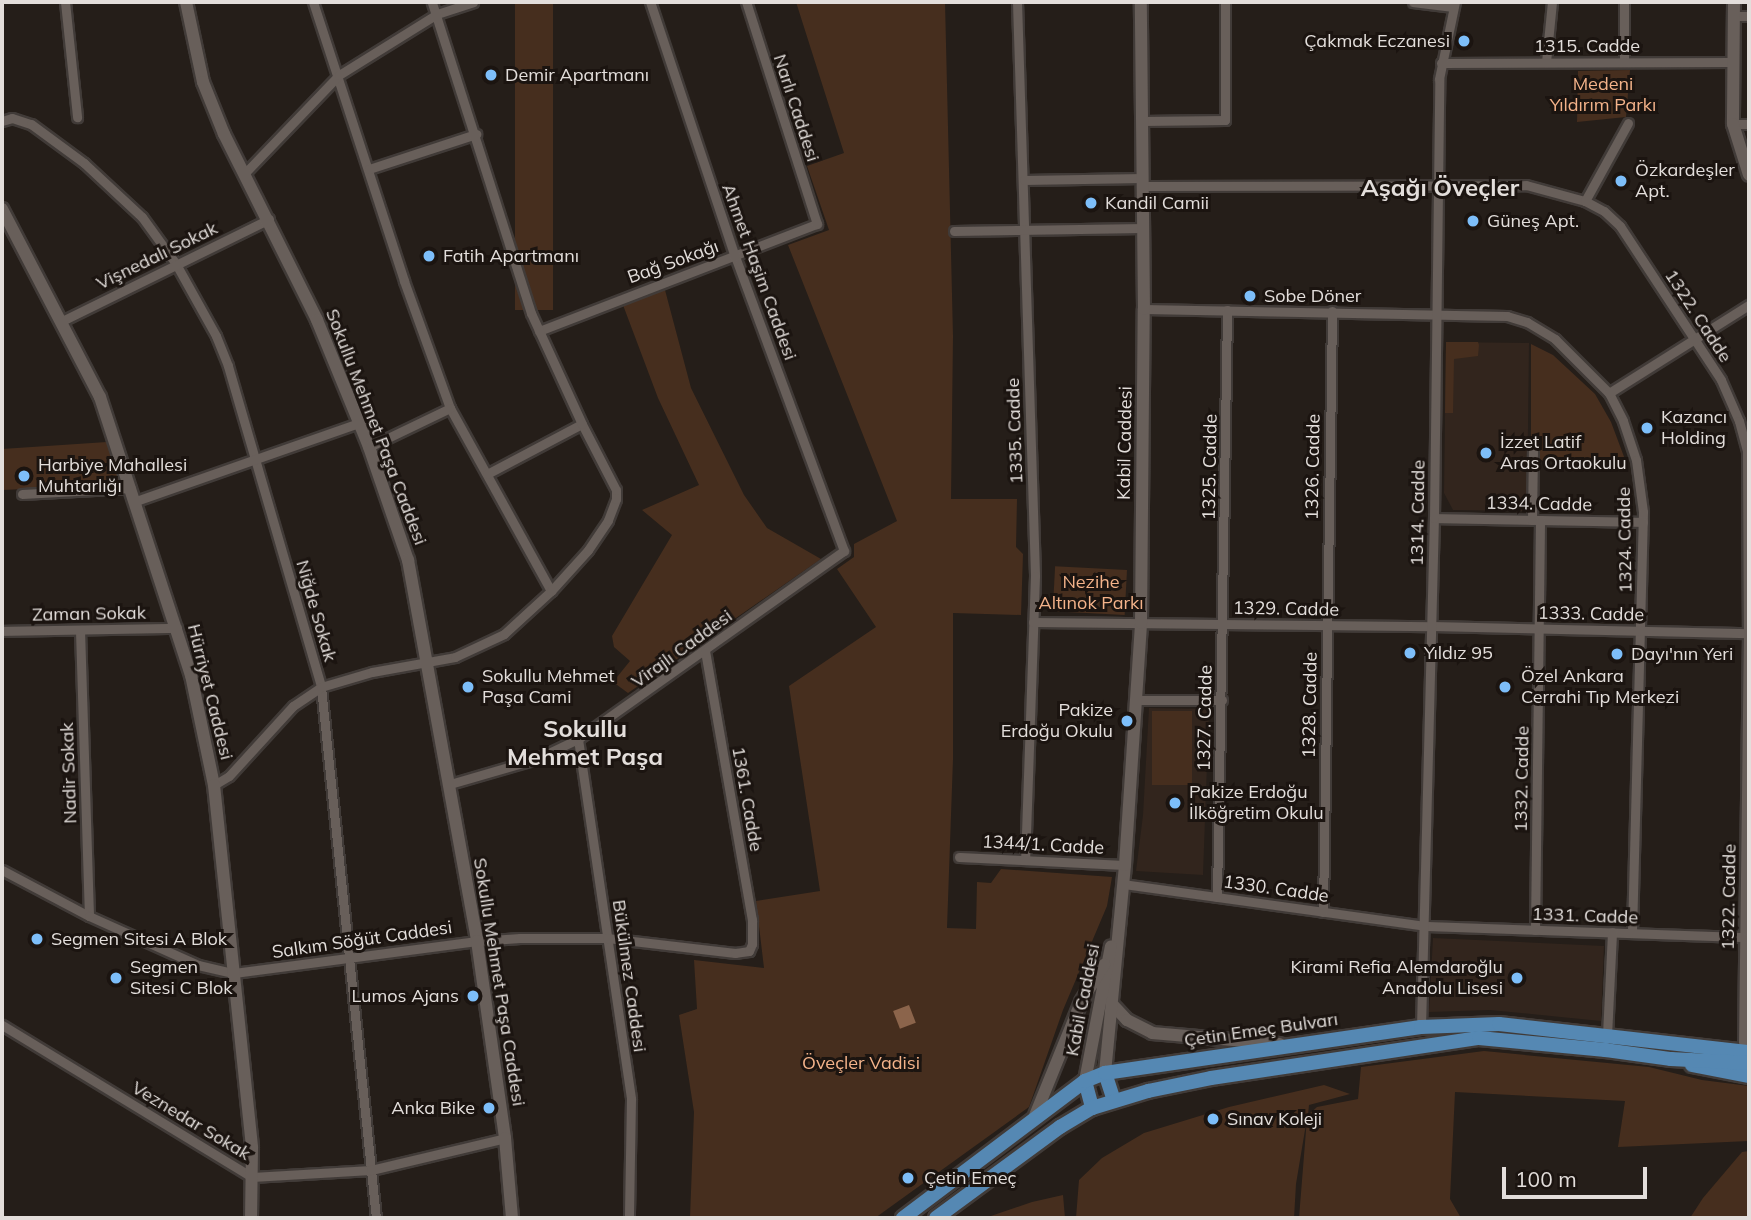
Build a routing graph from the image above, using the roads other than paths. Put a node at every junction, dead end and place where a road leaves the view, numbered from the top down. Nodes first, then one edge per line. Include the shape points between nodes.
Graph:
1 (65, 2) edge
2 (186, 2) edge
3 (313, 2) edge
4 (432, 2) edge
5 (472, 2) edge
6 (650, 2) edge
7 (746, 2) edge
8 (1017, 2) edge
9 (1141, 2) edge
10 (1224, 2) edge
11 (1413, 2) edge
12 (1552, 2) edge
13 (1624, 2) edge
14 (1734, 2) edge
15 (1454, 4) edge
16 (437, 14) junction
17 (1733, 16) junction
18 (1749, 16) edge
19 (1546, 62) junction
20 (1624, 62) junction
21 (1733, 62) junction
22 (1441, 63) junction
23 (339, 75) junction
24 (77, 117) dead end
25 (2, 121) edge
26 (1142, 121) junction
27 (1628, 123) dead end
28 (1733, 124) junction
29 (1749, 124) edge
30 (476, 134) junction
31 (369, 169) junction
32 (244, 174) junction
33 (1749, 175) edge
34 (1024, 180) junction
35 (1143, 182) junction
36 (1438, 185) junction
37 (1585, 201) junction
38 (2, 209) edge
39 (269, 219) junction
40 (817, 223) joint
41 (1143, 228) junction
42 (1025, 230) junction
43 (954, 231) dead end
44 (735, 257) junction
45 (176, 264) junction
46 (1749, 305) edge
47 (1144, 309) junction
48 (1227, 310) junction
49 (1332, 311) junction
50 (1436, 313) junction
51 (60, 322) junction
52 (539, 331) junction
53 (1695, 339) junction
54 (1609, 393) junction
55 (450, 408) junction
56 (359, 423) junction
57 (582, 424) junction
58 (369, 447) junction
59 (1533, 451) dead end
60 (257, 461) junction
61 (487, 474) junction
62 (131, 488) junction
63 (22, 494) dead end
64 (136, 501) junction
65 (1434, 518) junction
66 (1536, 520) junction
67 (1643, 522) junction
68 (844, 551) joint
69 (551, 591) junction
70 (1033, 622) junction
71 (1141, 623) junction
72 (1223, 624) junction
73 (1326, 625) junction
74 (1432, 626) junction
75 (177, 628) junction
76 (1540, 628) junction
77 (80, 630) junction
78 (2, 631) edge
79 (1642, 631) junction
80 (1749, 633) edge
81 (705, 651) junction
82 (428, 662) junction
83 (321, 687) junction
84 (1138, 700) junction
85 (1222, 700) junction
86 (578, 739) junction
87 (450, 784) junction
88 (214, 785) junction
89 (959, 857) dead end
90 (1025, 860) junction
91 (1125, 865) junction
92 (2, 870) edge
93 (1123, 884) junction
94 (1217, 897) junction
95 (1323, 912) junction
96 (89, 916) junction
97 (1424, 926) junction
98 (1535, 930) junction
99 (1612, 932) junction
100 (1632, 933) junction
101 (1744, 937) junction
102 (607, 938) junction
103 (477, 941) junction
104 (748, 951) joint
105 (1108, 959) junction
106 (351, 960) junction
107 (234, 973) junction
108 (1112, 1004) junction
109 (2, 1025) edge
110 (1421, 1027) junction
111 (1606, 1035) junction
112 (1295, 1045) junction
113 (1747, 1045) edge
114 (1671, 1059) junction
115 (1749, 1063) edge
116 (1105, 1073) junction
117 (1749, 1076) edge
118 (1085, 1080) junction
119 (1114, 1100) junction
120 (1093, 1108) junction
121 (1034, 1118) junction
122 (505, 1138) junction
123 (372, 1170) junction
124 (252, 1177) junction
125 (251, 1218) edge
126 (376, 1218) edge
127 (512, 1218) edge
128 (629, 1218) edge
129 (903, 1218) edge
130 (936, 1218) edge

1 - 24 street
2 - 32 main road, Sokullu Mehmet Paşa Caddesi via 203,82
3 - 23 street
4 - 16 street
5 - 16 street
6 - 44 street, Ahmet Haşim Caddesi
7 - 40 street, Narlı Caddesi
8 - 34 street, 1335. Cadde
9 - 26 main road, Kabil Caddesi
10 - 26 street via 1225,120
11 - 15 street
12 - 19 street
13 - 20 street
14 - 17 main road
15 - 22 street, 1314. Cadde
16 - 23 street
16 - 30 street
17 - 18 street
17 - 21 main road
19 - 20 street, 1315. Cadde
19 - 22 street, 1315. Cadde
20 - 21 street, 1315. Cadde
21 - 28 main road
22 - 36 street, 1314. Cadde
23 - 31 street
23 - 32 street
25 - 45 street, Niğde Sokak via 12,118 31,124 84,163 142,217
26 - 35 main road, Kabil Caddesi
27 - 37 street
28 - 29 street
28 - 33 main road
30 - 31 street
30 - 52 street
31 - 55 street
32 - 39 main road, Sokullu Mehmet Paşa Caddesi
34 - 35 street, 1322. Cadde
34 - 42 street, 1335. Cadde
35 - 36 street, 1322. Cadde
35 - 41 main road, Kabil Caddesi
36 - 37 street, 1322. Cadde via 1526,185
36 - 50 street, 1314. Cadde
37 - 53 street, 1322. Cadde via 1620,226
38 - 51 main road, Hürriyet Caddesi
39 - 45 street, Vişnedalı Sokak
39 - 56 main road, Sokullu Mehmet Paşa Caddesi
40 - 44 street, Bağ Sokağı
41 - 42 street
41 - 47 main road, Kabil Caddesi
42 - 43 street
42 - 70 street, 1335. Cadde
44 - 52 street, Bağ Sokağı
44 - 68 street, Ahmet Haşim Caddesi
45 - 51 street, Vişnedalı Sokak
45 - 60 street, Niğde Sokak via 216,336
46 - 53 street
47 - 48 street, 1324. Cadde
47 - 71 main road, Kabil Caddesi
48 - 49 street, 1324. Cadde
48 - 72 street, 1325. Cadde
49 - 50 street, 1324. Cadde
49 - 73 street, 1326. Cadde
50 - 54 street, 1324. Cadde via 1500,315 1527,322 1569,352
50 - 65 street, 1314. Cadde
51 - 62 main road, Hürriyet Caddesi via 100,397
52 - 57 street
53 - 54 street
53 - 80 street, 1322. Cadde via 1727,392 1747,451
54 - 67 street, 1324. Cadde via 1636,460
55 - 58 street
55 - 61 street
56 - 58 main road, Sokullu Mehmet Paşa Caddesi
56 - 60 street
57 - 61 street
57 - 69 street via 616,490 616,499 588,550
58 - 82 main road, Sokullu Mehmet Paşa Caddesi via 408,560
59 - 66 street, 1332. Cadde
60 - 64 street
60 - 83 street, Niğde Sokak
61 - 69 street
62 - 63 street
62 - 64 main road, Hürriyet Caddesi
64 - 75 main road, Hürriyet Caddesi
65 - 66 street, 1334. Cadde
65 - 74 street, 1314. Cadde
66 - 67 street, 1334. Cadde
66 - 76 street, 1332. Cadde
67 - 79 street, 1324. Cadde
68 - 81 street, Virajlı Caddesi
69 - 82 street via 504,634 475,650
70 - 71 street, 1329. Cadde
70 - 90 street, 1335. Cadde
71 - 72 street, 1329. Cadde
71 - 84 main road, Kabil Caddesi
72 - 73 street, 1329. Cadde
72 - 85 street, 1327. Cadde
73 - 74 street, 1329. Cadde
73 - 95 street, 1328. Cadde
74 - 76 street, 1333. Cadde
74 - 97 street, 1314. Cadde
75 - 77 street, Zaman Sokak
75 - 88 main road, Hürriyet Caddesi
76 - 79 street, 1333. Cadde
76 - 98 street, 1332. Cadde
77 - 78 street, Zaman Sokak
77 - 96 street, Nadir Sokak
79 - 80 street, 1333. Cadde
79 - 100 street, 1324. Cadde
80 - 101 street, 1322. Cadde
81 - 86 street, Virajlı Caddesi
81 - 104 street, 1361. Cadde via 752,920
82 - 83 street
82 - 87 main road, Sokullu Mehmet Paşa Caddesi
83 - 88 street via 293,706 229,776
83 - 106 street, Niğde Sokak
84 - 85 street
84 - 91 main road, Kabil Caddesi
85 - 94 street, 1327. Cadde
86 - 87 street, Virajlı Caddesi via 536,760
86 - 102 street, Bükülmez Caddesi
87 - 103 main road, Sokullu Mehmet Paşa Caddesi
88 - 107 main road, Hürriyet Caddesi
89 - 90 street, 1344/1. Cadde
90 - 91 street, 1344/1. Cadde
91 - 93 main road, Kabil Caddesi
92 - 96 street, Salkım Söğüt Caddesi
93 - 94 street, 1330. Cadde
93 - 105 main road, Kabil Caddesi
93 - 108 main road, Kabil Caddesi
94 - 95 street, 1330. Cadde
95 - 97 street, 1330. Cadde
96 - 107 street, Salkım Söğüt Caddesi via 198,965
97 - 98 street, 1331. Cadde
97 - 110 street, 1314. Cadde
98 - 99 street, 1331. Cadde
99 - 100 street, 1331. Cadde
99 - 111 street
100 - 101 street, 1331. Cadde
101 - 113 street, 1322. Cadde
102 - 103 street, Salkım Söğüt Caddesi
102 - 104 street, Salkım Söğüt Caddesi
102 - 128 street, Bükülmez Caddesi via 631,1099
103 - 106 street, Salkım Söğüt Caddesi
103 - 122 main road, Sokullu Mehmet Paşa Caddesi
105 - 118 main road, Kabil Caddesi
105 - 121 main road via 1081,1003
106 - 107 street, Salkım Söğüt Caddesi
106 - 123 street, Niğde Sokak
107 - 124 main road, Hürriyet Caddesi
108 - 112 main road via 1127,1020 1152,1033
108 - 116 main road, Kabil Caddesi
109 - 124 street, Veznedar Sokak
110 - 111 main road, Çetin Emeç Bulvarı via 1499,1024
110 - 112 main road, Çetin Emeç Bulvarı
111 - 113 main road, Çetin Emeç Bulvarı via 1672,1044
112 - 116 main road, Çetin Emeç Bulvarı
114 - 115 main road
114 - 117 main road
114 - 119 main road via 1508,1039 1465,1039 1211,1078
116 - 118 main road, Çetin Emeç Bulvarı
116 - 119 main road
118 - 120 main road
118 - 121 main road, Çetin Emeç Bulvarı
119 - 120 main road
120 - 130 main road
121 - 129 main road, Çetin Emeç Bulvarı
122 - 123 street, Veznedar Sokak
122 - 127 main road, Sokullu Mehmet Paşa Caddesi
123 - 124 street, Veznedar Sokak
123 - 126 street, Niğde Sokak
124 - 125 main road, Hürriyet Caddesi

